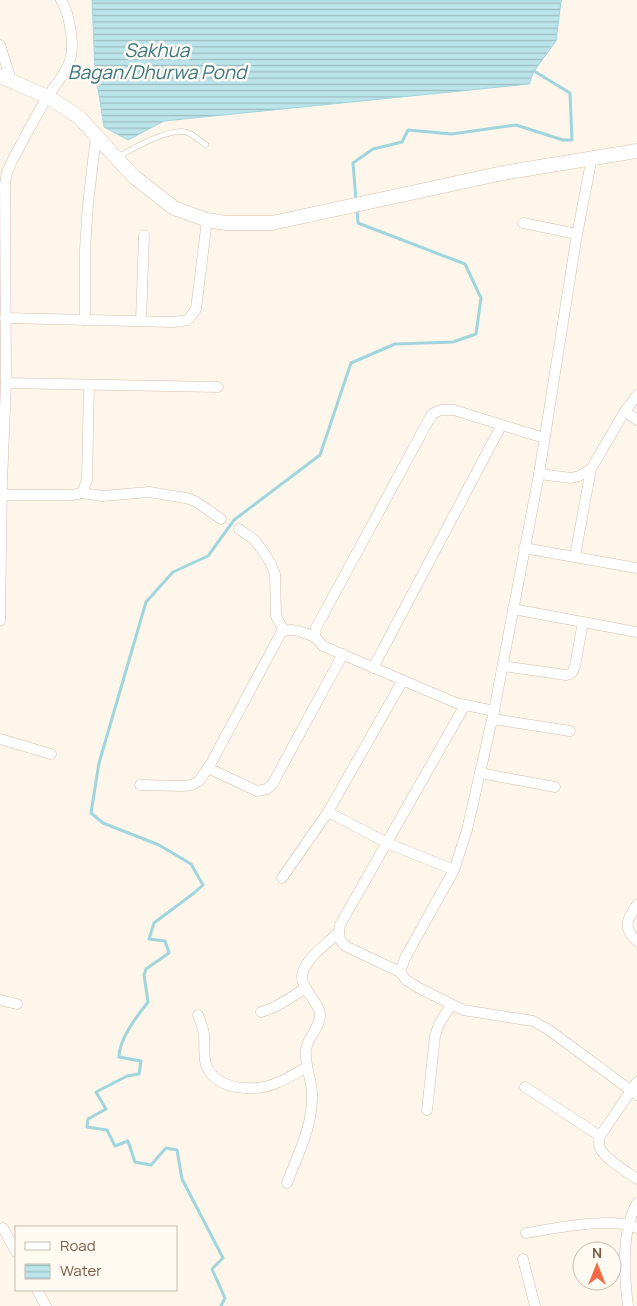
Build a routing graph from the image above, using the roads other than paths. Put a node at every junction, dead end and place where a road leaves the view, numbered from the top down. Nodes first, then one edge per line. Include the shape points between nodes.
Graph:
1 (61, 0) edge
2 (0, 45) edge
3 (6, 78) edge
4 (48, 97) junction
5 (96, 136) junction
6 (206, 145) dead end
7 (637, 150) edge
8 (116, 158) junction
9 (592, 158) junction
10 (208, 220) junction
11 (523, 223) dead end
12 (577, 234) junction
13 (144, 235) dead end
14 (5, 318) junction
15 (85, 320) junction
16 (141, 321) junction
17 (6, 383) junction
18 (89, 385) junction
19 (218, 387) dead end
20 (637, 395) edge
21 (625, 411) junction
22 (637, 420) edge
23 (501, 426) junction
24 (544, 438) junction
25 (591, 469) junction
26 (539, 474) junction
27 (82, 493) junction
28 (1, 495) edge
29 (221, 519) dead end
30 (239, 529) dead end
31 (524, 548) junction
32 (575, 556) junction
33 (637, 567) edge
34 (0, 578) edge
35 (513, 609) junction
36 (0, 621) edge
37 (583, 622) junction
38 (284, 631) junction
39 (637, 632) edge
40 (315, 637) junction
41 (343, 654) junction
42 (503, 666) junction
43 (372, 668) junction
44 (403, 680) junction
45 (465, 705) junction
46 (494, 715) junction
47 (570, 731) dead end
48 (0, 740) edge
49 (51, 754) dead end
50 (208, 768) junction
51 (480, 773) junction
52 (140, 785) dead end
53 (555, 787) dead end
54 (328, 812) junction
55 (387, 843) junction
56 (454, 870) junction
57 (282, 878) dead end
58 (637, 905) edge
59 (338, 932) junction
60 (637, 941) edge
61 (400, 972) junction
62 (306, 988) junction
63 (0, 1000) edge
64 (17, 1004) dead end
65 (451, 1005) junction
66 (261, 1012) dead end
67 (198, 1015) dead end
68 (307, 1067) junction
69 (637, 1082) edge
70 (525, 1087) dead end
71 (634, 1093) edge
72 (427, 1110) dead end
73 (600, 1136) junction
74 (637, 1179) edge
75 (287, 1183) dead end
76 (637, 1203) edge
77 (633, 1226) edge
78 (2, 1228) dead end
79 (526, 1233) dead end
80 (15, 1250) edge
81 (523, 1259) dead end
82 (38, 1291) edge
83 (46, 1306) edge
84 (535, 1306) edge
85 (628, 1306) edge

1 - 4 street via 66,6 73,48 67,68
2 - 3 street
3 - 4 street
4 - 5 street via 79,117
4 - 14 street via 7,172
5 - 8 street
5 - 15 street via 86,231
6 - 8 lane via 189,133 178,132 155,138
7 - 9 street
8 - 10 street via 133,176 174,208
9 - 10 street via 503,173 272,223
9 - 12 street
10 - 16 street via 193,315 182,321
11 - 12 street
12 - 24 street
13 - 16 street
14 - 15 street
14 - 17 street
15 - 16 street
17 - 18 street
17 - 28 street
18 - 19 street
18 - 27 street via 87,480
20 - 21 street
21 - 22 street
21 - 25 street
23 - 24 street
23 - 40 street via 454,410 432,414 316,628
23 - 43 street
24 - 26 street
25 - 26 street via 571,478
25 - 32 street
26 - 31 street
27 - 28 street
27 - 29 street via 102,496 149,492 186,498
28 - 34 street
30 - 38 street via 255,540 270,562 275,574 276,616
31 - 32 street
31 - 35 street
32 - 33 street
34 - 36 street
35 - 37 street
35 - 42 street
37 - 39 street
37 - 42 street via 575,666 570,674
38 - 40 street via 293,630
38 - 50 street
40 - 41 street via 323,646
41 - 43 street
41 - 50 street via 267,789 257,791
42 - 46 street
43 - 44 street
44 - 45 street
44 - 54 street
45 - 46 street
45 - 55 street
46 - 47 street
46 - 51 street
48 - 49 street
50 - 52 street via 199,781 191,785
51 - 53 street
51 - 56 street
54 - 55 street
54 - 57 street
55 - 56 street
55 - 59 street
56 - 61 street
58 - 60 street via 627,924 628,932
59 - 61 street via 345,946
59 - 62 street via 305,968 302,976
61 - 65 street via 406,980
62 - 66 street
62 - 68 street via 317,1005 320,1018 306,1047
63 - 64 street
65 - 71 street via 477,1013 533,1022 549,1030
65 - 72 street via 435,1036
67 - 68 street via 204,1030 206,1064 217,1079 247,1088 264,1087
68 - 75 street via 312,1084 310,1120
69 - 71 street
70 - 73 street
71 - 73 street
73 - 74 street via 604,1154
76 - 77 street
77 - 79 street via 591,1224
77 - 85 street via 625,1252
78 - 80 street
81 - 84 street
82 - 83 street

